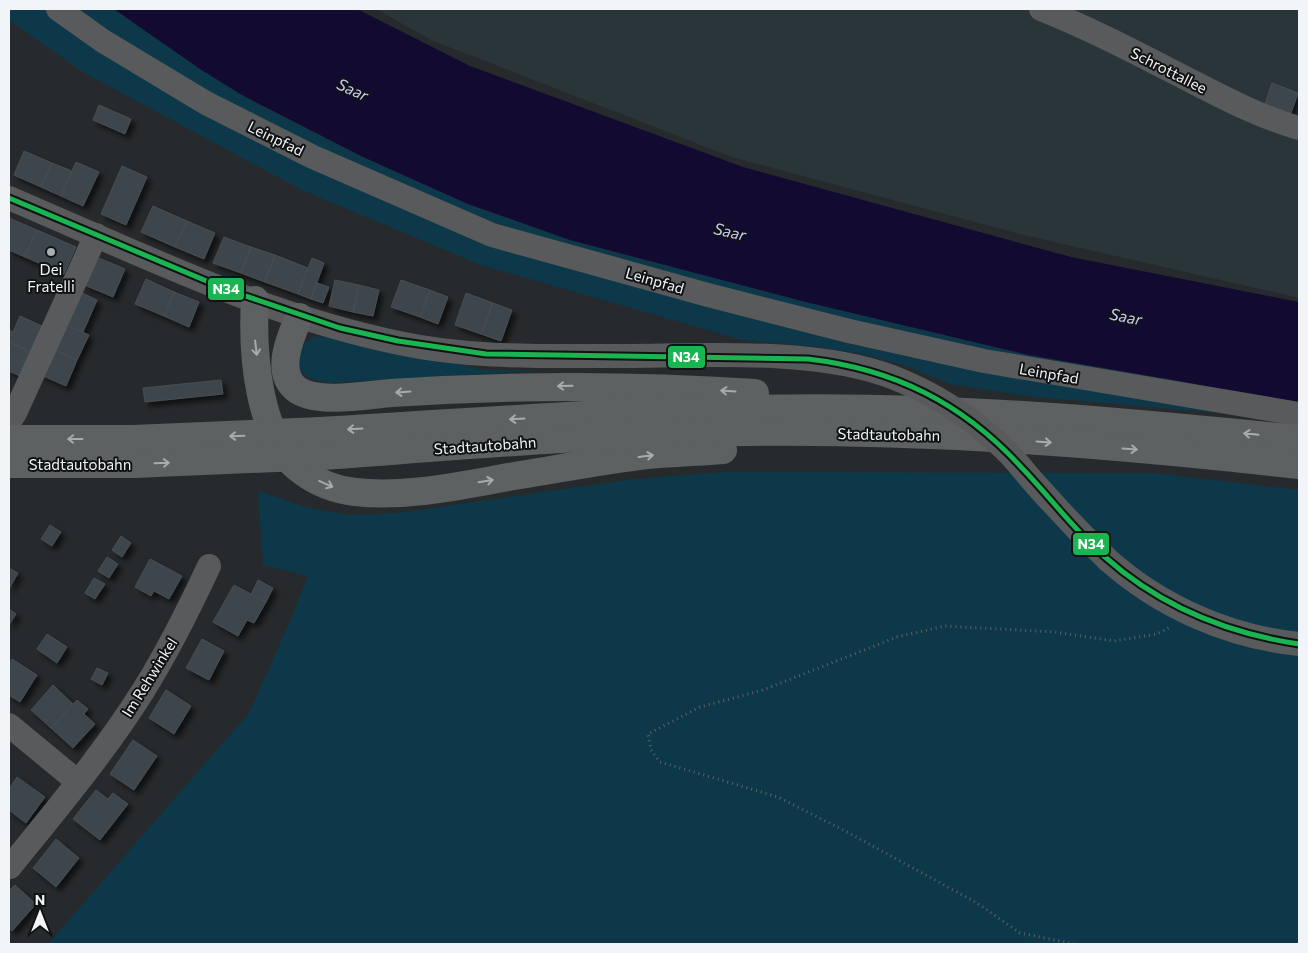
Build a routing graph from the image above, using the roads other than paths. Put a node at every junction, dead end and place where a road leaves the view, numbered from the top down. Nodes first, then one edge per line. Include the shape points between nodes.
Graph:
1 (58, 9) edge
2 (1041, 9) edge
3 (1299, 128) edge
4 (9, 198) edge
5 (96, 235) junction
6 (255, 300) junction
7 (299, 317) junction
8 (916, 410) junction
9 (1299, 414) edge
10 (9, 422) edge
11 (1082, 433) junction
12 (899, 434) junction
13 (9, 439) edge
14 (1299, 439) edge
15 (322, 443) junction
16 (9, 464) edge
17 (1299, 465) edge
18 (209, 566) dead end
19 (1299, 644) edge
20 (9, 725) edge
21 (78, 782) junction
22 (10, 867) edge

1 - 9 street, Leinpfad via 206,103 313,156 492,235 717,298 984,361
2 - 3 street, Schrottallee via 1083,26 1216,94 1280,123
4 - 5 street
5 - 6 street
5 - 10 street
6 - 7 street
6 -> 12 highway via 255,342 269,426 283,452 301,471 336,489 390,493 647,455 827,443
8 -> 7 highway via 793,395 628,386 314,396 295,388 287,377 285,360
7 - 19 street, bridge via 401,344 461,352 765,357 840,363 891,377 928,393 1001,446 1084,538 1140,586 1193,616 1242,633
8 - 11 highway
8 -> 15 highway via 696,410
12 -> 11 highway, Stadtautobahn
14 -> 11 highway
11 -> 17 highway via 1202,454
12 - 15 highway, Stadtautobahn via 701,433
15 -> 13 highway, bridge
16 -> 15 highway, Stadtautobahn, bridge via 134,464
18 - 21 street, Im Rehwinkel via 178,630 142,692
20 - 21 street
21 - 22 street, Im Rehwinkel

